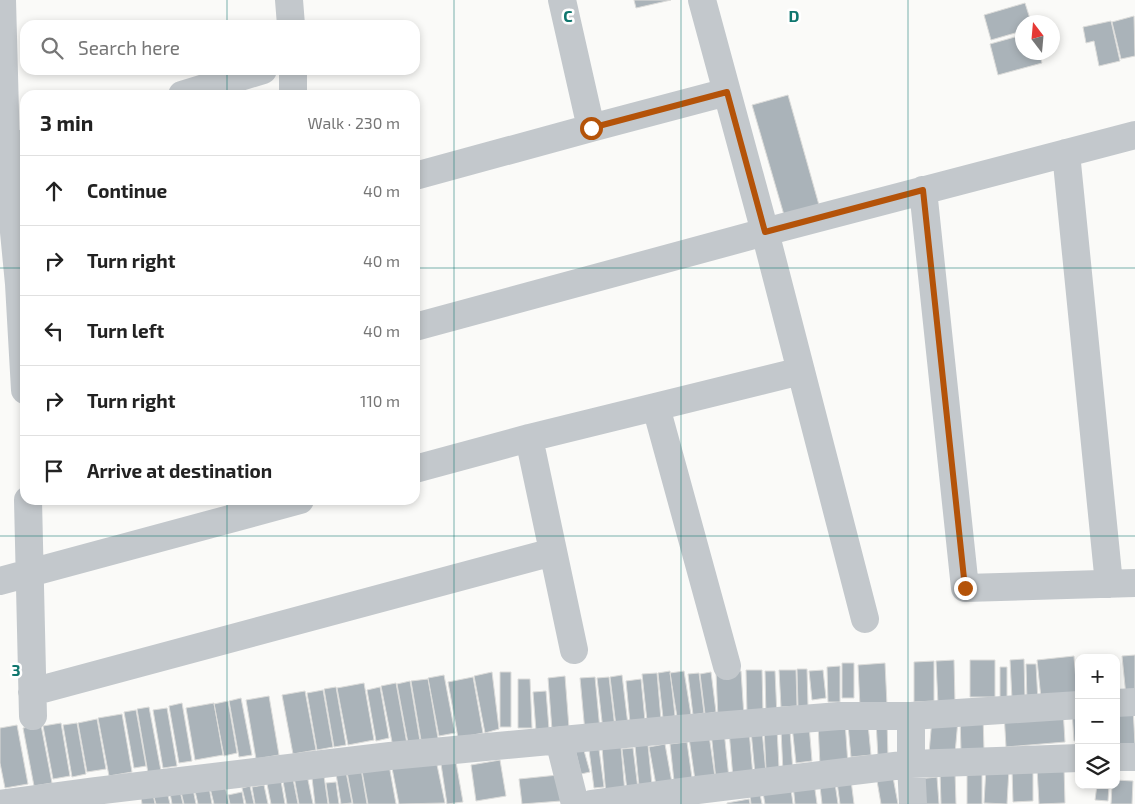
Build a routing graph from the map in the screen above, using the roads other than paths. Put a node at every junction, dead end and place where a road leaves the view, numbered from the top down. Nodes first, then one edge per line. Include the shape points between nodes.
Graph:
1 (2, 0) edge
2 (289, 0) edge
3 (562, 0) edge
4 (702, 0) edge
5 (291, 20) edge
6 (247, 75) edge
7 (293, 75) edge
8 (198, 90) edge
9 (293, 90) edge
10 (727, 92) junction
11 (591, 128) junction
12 (1135, 135) edge
13 (16, 146) edge
14 (1066, 153) junction
15 (420, 175) edge
16 (923, 190) junction
17 (765, 232) junction
18 (20, 238) edge
19 (420, 326) edge
20 (801, 372) junction
21 (656, 407) junction
22 (529, 438) junction
23 (420, 468) edge
24 (28, 505) edge
25 (281, 505) edge
26 (553, 552) junction
27 (28, 573) junction
28 (0, 581) edge
29 (1122, 583) edge
30 (865, 619) dead end
31 (574, 650) dead end
32 (727, 666) dead end
33 (1135, 702) edge
34 (1120, 703) edge
35 (1075, 705) edge
36 (911, 716) junction
37 (559, 740) junction
38 (1120, 757) edge
39 (1135, 757) edge
40 (1075, 758) edge
41 (911, 764) junction
42 (0, 803) edge
43 (575, 804) edge
44 (592, 804) edge
45 (913, 804) edge

1 - 13 street
2 - 5 street
3 - 11 street
4 - 10 street
6 - 8 street
7 - 9 street
10 - 11 street
10 - 17 street
11 - 15 street
12 - 14 street
13 - 18 street
14 - 16 street
14 - 29 street
16 - 17 street
16 - 29 street via 965,588
17 - 19 street
17 - 20 street
20 - 21 street
20 - 30 street
21 - 22 street
21 - 32 street
22 - 23 street
22 - 26 street
24 - 27 street
25 - 27 street
26 - 27 street via 32,704
26 - 31 street
27 - 28 street
33 - 34 street
35 - 36 street
36 - 37 street via 839,716
36 - 41 street
37 - 42 street
37 - 43 street
38 - 39 street
40 - 41 street
41 - 44 street
41 - 45 street

